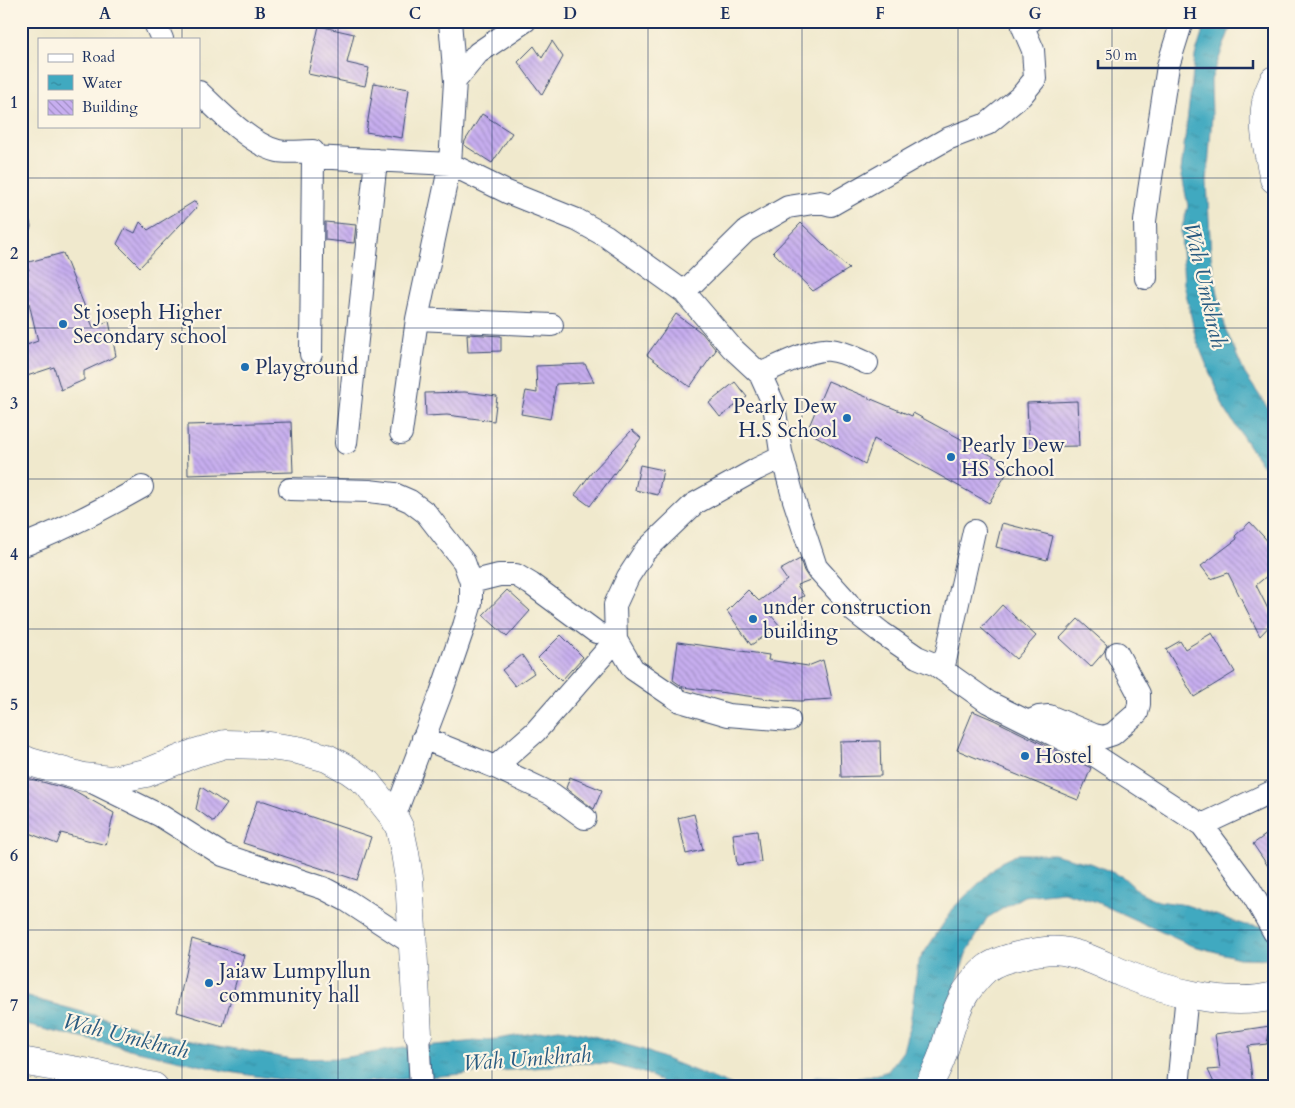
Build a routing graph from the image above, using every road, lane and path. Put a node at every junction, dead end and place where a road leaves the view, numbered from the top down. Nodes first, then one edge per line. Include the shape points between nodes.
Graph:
1 (154, 21) edge
2 (450, 21) edge
3 (525, 21) edge
4 (1031, 21) edge
5 (1182, 21) edge
6 (162, 38) edge
7 (1274, 80) edge
8 (455, 81) junction
9 (200, 93) edge
10 (313, 157) junction
11 (376, 160) junction
12 (450, 164) junction
13 (1274, 179) edge
14 (21, 213) edge
15 (25, 226) dead end
16 (1146, 278) dead end
17 (684, 292) junction
18 (417, 319) junction
19 (552, 325) dead end
20 (311, 354) dead end
21 (867, 363) dead end
22 (760, 374) junction
23 (401, 433) dead end
24 (346, 443) dead end
25 (782, 457) junction
26 (142, 487) dead end
27 (290, 489) dead end
28 (974, 531) dead end
29 (21, 546) edge
30 (471, 582) junction
31 (606, 636) junction
32 (1117, 653) dead end
33 (943, 670) junction
34 (788, 720) dead end
35 (1027, 722) junction
36 (423, 738) junction
37 (21, 758) edge
38 (495, 767) junction
39 (83, 777) junction
40 (1274, 791) edge
41 (394, 817) junction
42 (585, 818) dead end
43 (1202, 825) junction
44 (1272, 928) edge
45 (413, 944) junction
46 (1187, 994) junction
47 (1274, 996) edge
48 (418, 1034) joint
49 (21, 1062) edge
50 (154, 1087) edge
51 (421, 1087) edge
52 (928, 1087) edge
53 (1178, 1087) edge

1 - 6 street
2 - 8 street
3 - 8 street via 478,53
4 - 17 street via 1023,27 1033,50 1035,80 987,124 947,140 831,205 820,202 788,207 746,231
5 - 16 street via 1168,66 1149,191 1145,220
7 - 13 street via 1266,102 1265,118
8 - 12 street
9 - 10 street via 233,124 261,143 278,151 314,151
10 - 11 street
10 - 20 street
11 - 12 street
11 - 24 street
12 - 17 street via 507,192 577,220 606,236
12 - 18 street
14 - 15 lane
17 - 22 street via 732,348
18 - 19 street
18 - 23 street
21 - 22 street via 828,349
22 - 25 street via 774,405
25 - 31 street via 694,504 645,551 615,605
25 - 33 street via 816,567 855,612 917,657
26 - 29 street via 96,513
27 - 30 street via 369,491 394,494 410,501 426,513 464,562
28 - 33 street
30 - 31 street via 499,575 516,575
30 - 36 street via 467,618
31 - 34 street via 633,669 680,701 728,715
31 - 38 street via 535,732
32 - 35 street via 1140,704 1136,713 1113,734 1094,736 1049,716
33 - 35 street via 988,702
35 - 43 street via 1096,756
36 - 38 street
36 - 41 street
37 - 39 street
38 - 42 street via 552,794
39 - 41 street via 111,780 146,773 226,744 262,745 326,758 367,783
39 - 45 street via 161,816 223,855 323,888
40 - 43 street
41 - 45 street via 400,829 409,878
43 - 44 street via 1249,888
45 - 48 street
46 - 47 street via 1232,999
46 - 52 street via 1061,950 1031,953 1007,960 987,969 966,992
46 - 53 street
48 - 51 street
49 - 50 street

